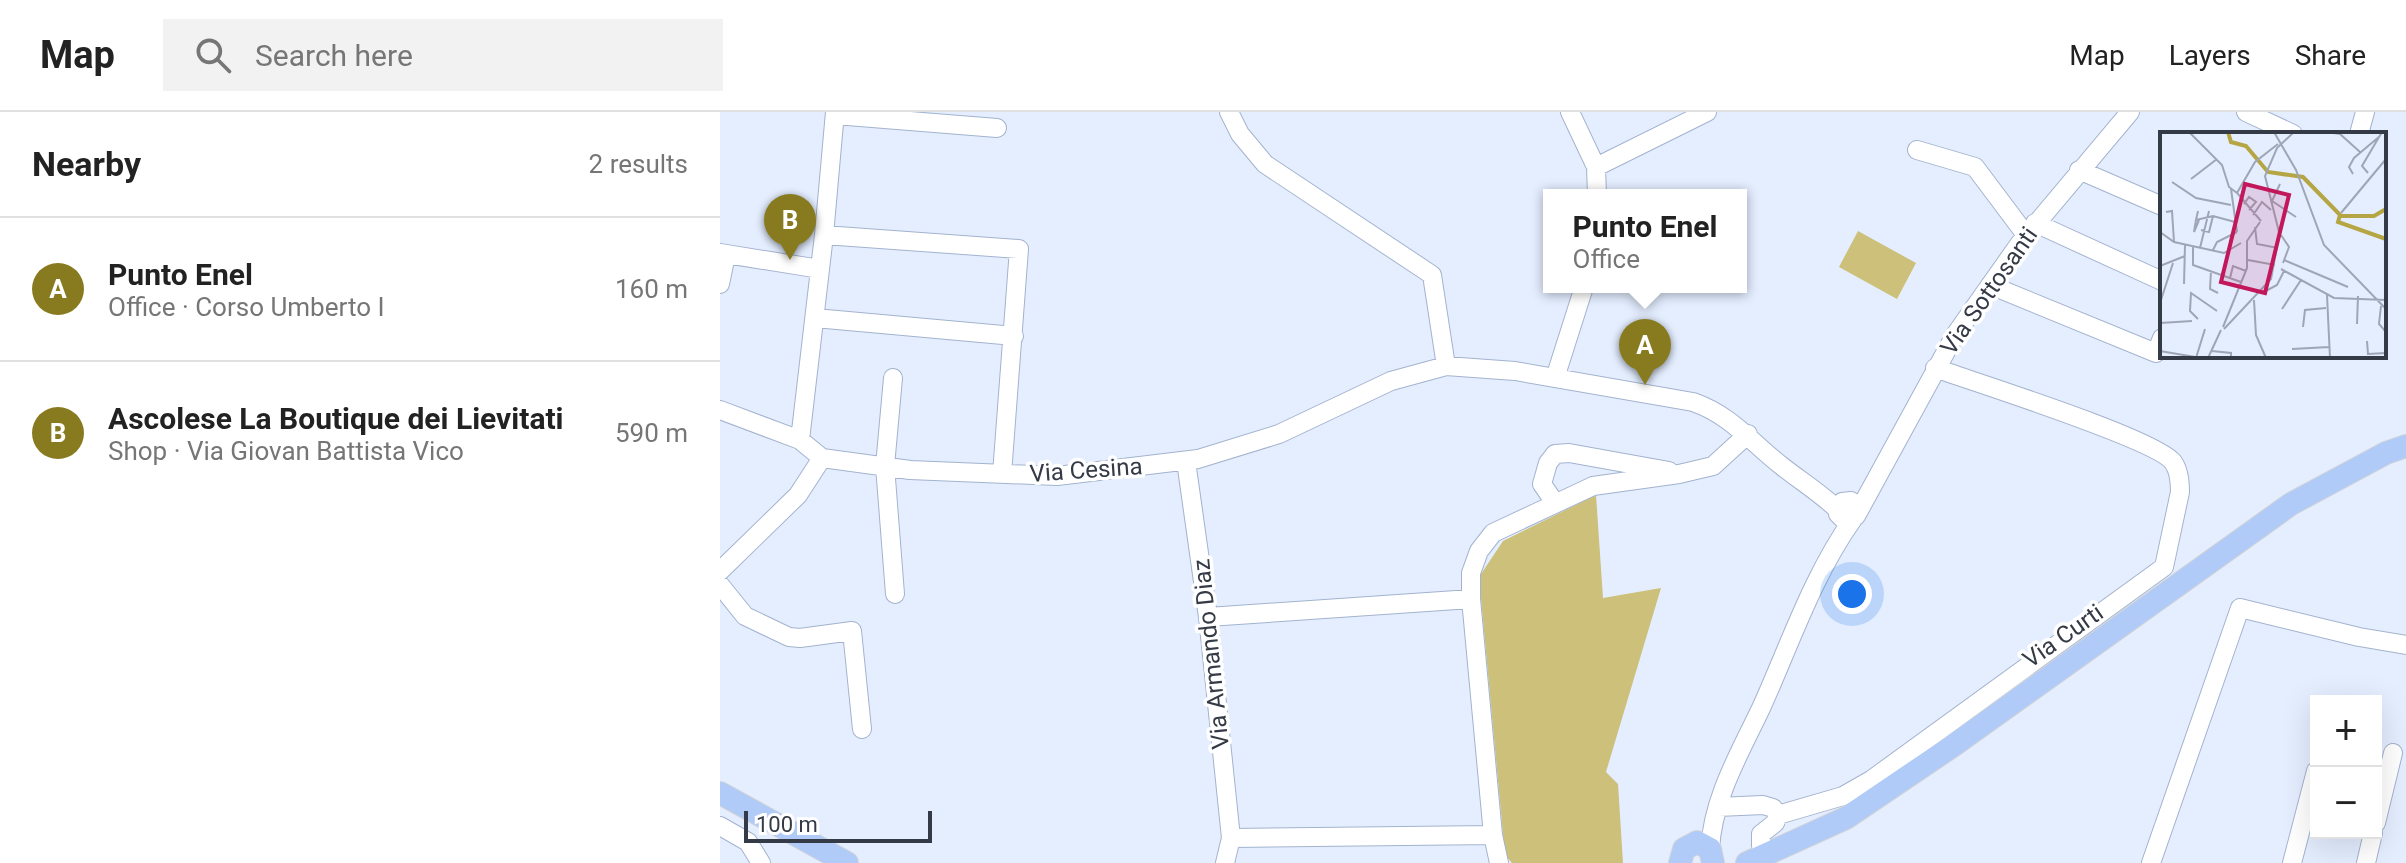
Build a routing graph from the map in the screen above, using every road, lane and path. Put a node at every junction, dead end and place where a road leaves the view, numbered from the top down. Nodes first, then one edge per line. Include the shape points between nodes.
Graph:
1 (1229, 112) edge
2 (1570, 112) edge
3 (1707, 112) edge
4 (2130, 112) edge
5 (2246, 112) edge
6 (2365, 112) edge
7 (835, 114) edge
8 (997, 128) dead end
9 (2289, 132) edge
10 (2360, 132) edge
11 (1917, 150) dead end
12 (1596, 167) junction
13 (2079, 170) junction
14 (1597, 189) edge
15 (2160, 205) edge
16 (2031, 229) junction
17 (824, 235) junction
18 (723, 254) edge
19 (820, 269) junction
20 (2160, 280) edge
21 (720, 284) edge
22 (1990, 285) junction
23 (1582, 293) edge
24 (815, 318) junction
25 (1014, 336) junction
26 (2160, 343) edge
27 (1446, 366) junction
28 (1935, 368) junction
29 (893, 378) dead end
30 (1555, 378) junction
31 (720, 410) edge
32 (1748, 434) junction
33 (800, 440) junction
34 (2406, 446) edge
35 (822, 458) junction
36 (1186, 461) junction
37 (885, 466) junction
38 (1002, 474) junction
39 (1679, 474) junction
40 (1555, 503) junction
41 (1847, 509) junction
42 (720, 571) edge
43 (720, 585) edge
44 (895, 594) dead end
45 (1471, 599) junction
46 (1208, 617) junction
47 (2406, 645) edge
48 (862, 729) dead end
49 (2393, 753) dead end
50 (720, 793) edge
51 (2310, 794) edge
52 (2382, 798) edge
53 (1715, 813) junction
54 (1778, 815) junction
55 (720, 826) edge
56 (1493, 835) junction
57 (2372, 839) edge
58 (1230, 853) edge
59 (1754, 855) edge
60 (1694, 856) edge
61 (761, 863) edge
62 (847, 863) edge
63 (1499, 863) edge
64 (1735, 863) edge
65 (2151, 863) edge
66 (2292, 863) edge
67 (2366, 863) edge

1 - 27 street via 1265,164 1432,275
2 - 12 street
3 - 12 street
4 - 13 street, Via Sottosanti
5 - 9 street
6 - 10 street
7 - 8 street
7 - 17 street
11 - 16 street via 1975,167
12 - 14 street
13 - 15 street
13 - 16 street, Via Sottosanti
16 - 20 street
16 - 22 street, Via Sottosanti
17 - 19 street
17 - 25 street via 1019,249
18 - 19 street
18 - 21 street
19 - 24 street
22 - 26 street via 2156,353
22 - 28 street, Via Sottosanti
23 - 30 street
24 - 25 street
24 - 33 street
25 - 38 street
27 - 30 street, Via Cesina
27 - 36 street, Via Cesina via 1391,381 1279,434
28 - 41 street, Via Sottosanti via 1871,487
28 - 54 street via 2156,449 2173,462 2180,492 2164,567 1871,780 1843,796
29 - 37 street
30 - 32 street, Via Cesina via 1693,402 1714,409
31 - 33 street
32 - 39 street via 1713,466
32 - 41 street, Via Cesina via 1782,466
33 - 35 street
34 - 59 main road, Via Curti via 2291,504 1846,818
35 - 37 street, Via Cesina
35 - 42 street via 798,495
36 - 38 street, Via Cesina via 1057,476
36 - 46 street, Via Armando Diaz
37 - 38 street, Via Cesina
37 - 44 street
39 - 40 street via 1593,486
39 - 40 street via 1555,454 1542,484
40 - 45 street via 1493,533 1471,573
41 - 53 street, Via Sottosanti
43 - 48 street via 745,616 789,637 852,631
45 - 46 street
45 - 56 street
46 - 58 street, Via Armando Diaz
47 - 65 street via 2240,608
49 - 52 street
50 - 62 main road
51 - 66 street
53 - 54 street via 1763,805
53 - 60 street, Via Sottosanti
54 - 59 street via 1761,834
55 - 61 street via 748,842
56 - 58 street
56 - 63 street
57 - 67 street
60 - 64 main road

